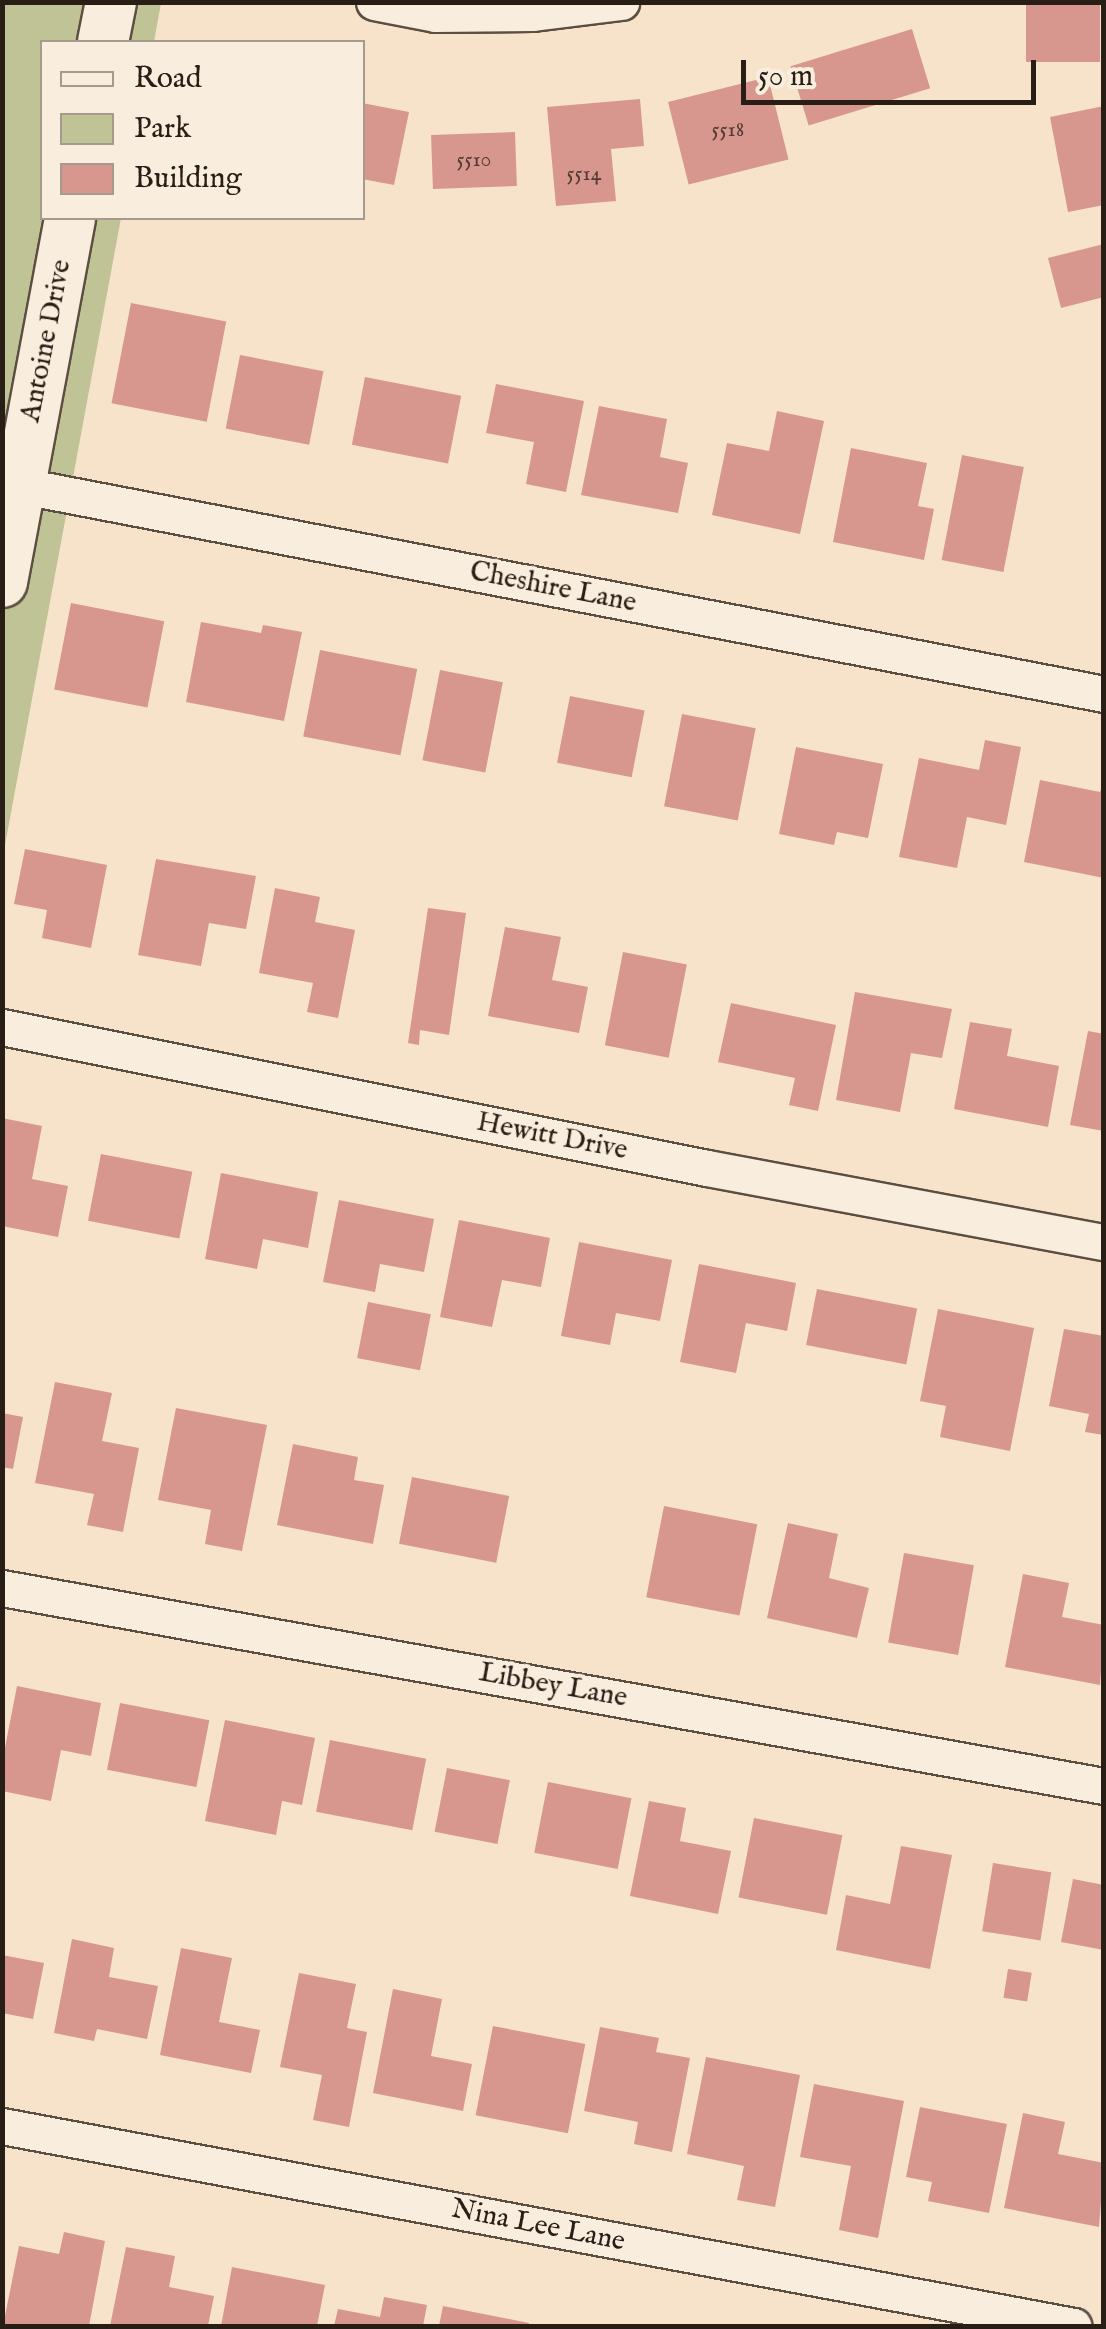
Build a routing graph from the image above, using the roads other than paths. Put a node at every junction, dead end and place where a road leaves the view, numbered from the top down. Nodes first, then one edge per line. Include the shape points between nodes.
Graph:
1 (110, 2) edge
2 (374, 2) edge
3 (620, 2) edge
4 (103, 40) edge
5 (70, 220) edge
6 (11, 483) edge
7 (2, 582) edge
8 (1104, 694) edge
9 (2, 1027) edge
10 (1104, 1242) edge
11 (2, 1588) edge
12 (1104, 1786) edge
13 (2, 2126) edge
14 (1074, 2326) edge

1 - 4 main road
2 - 3 street via 435,14 532,13
5 - 6 main road, Antoine Drive
6 - 7 main road, Antoine Drive
6 - 8 street, Cheshire Lane
9 - 10 street, Hewitt Drive
11 - 12 street, Libbey Lane
13 - 14 street, Nina Lee Lane

